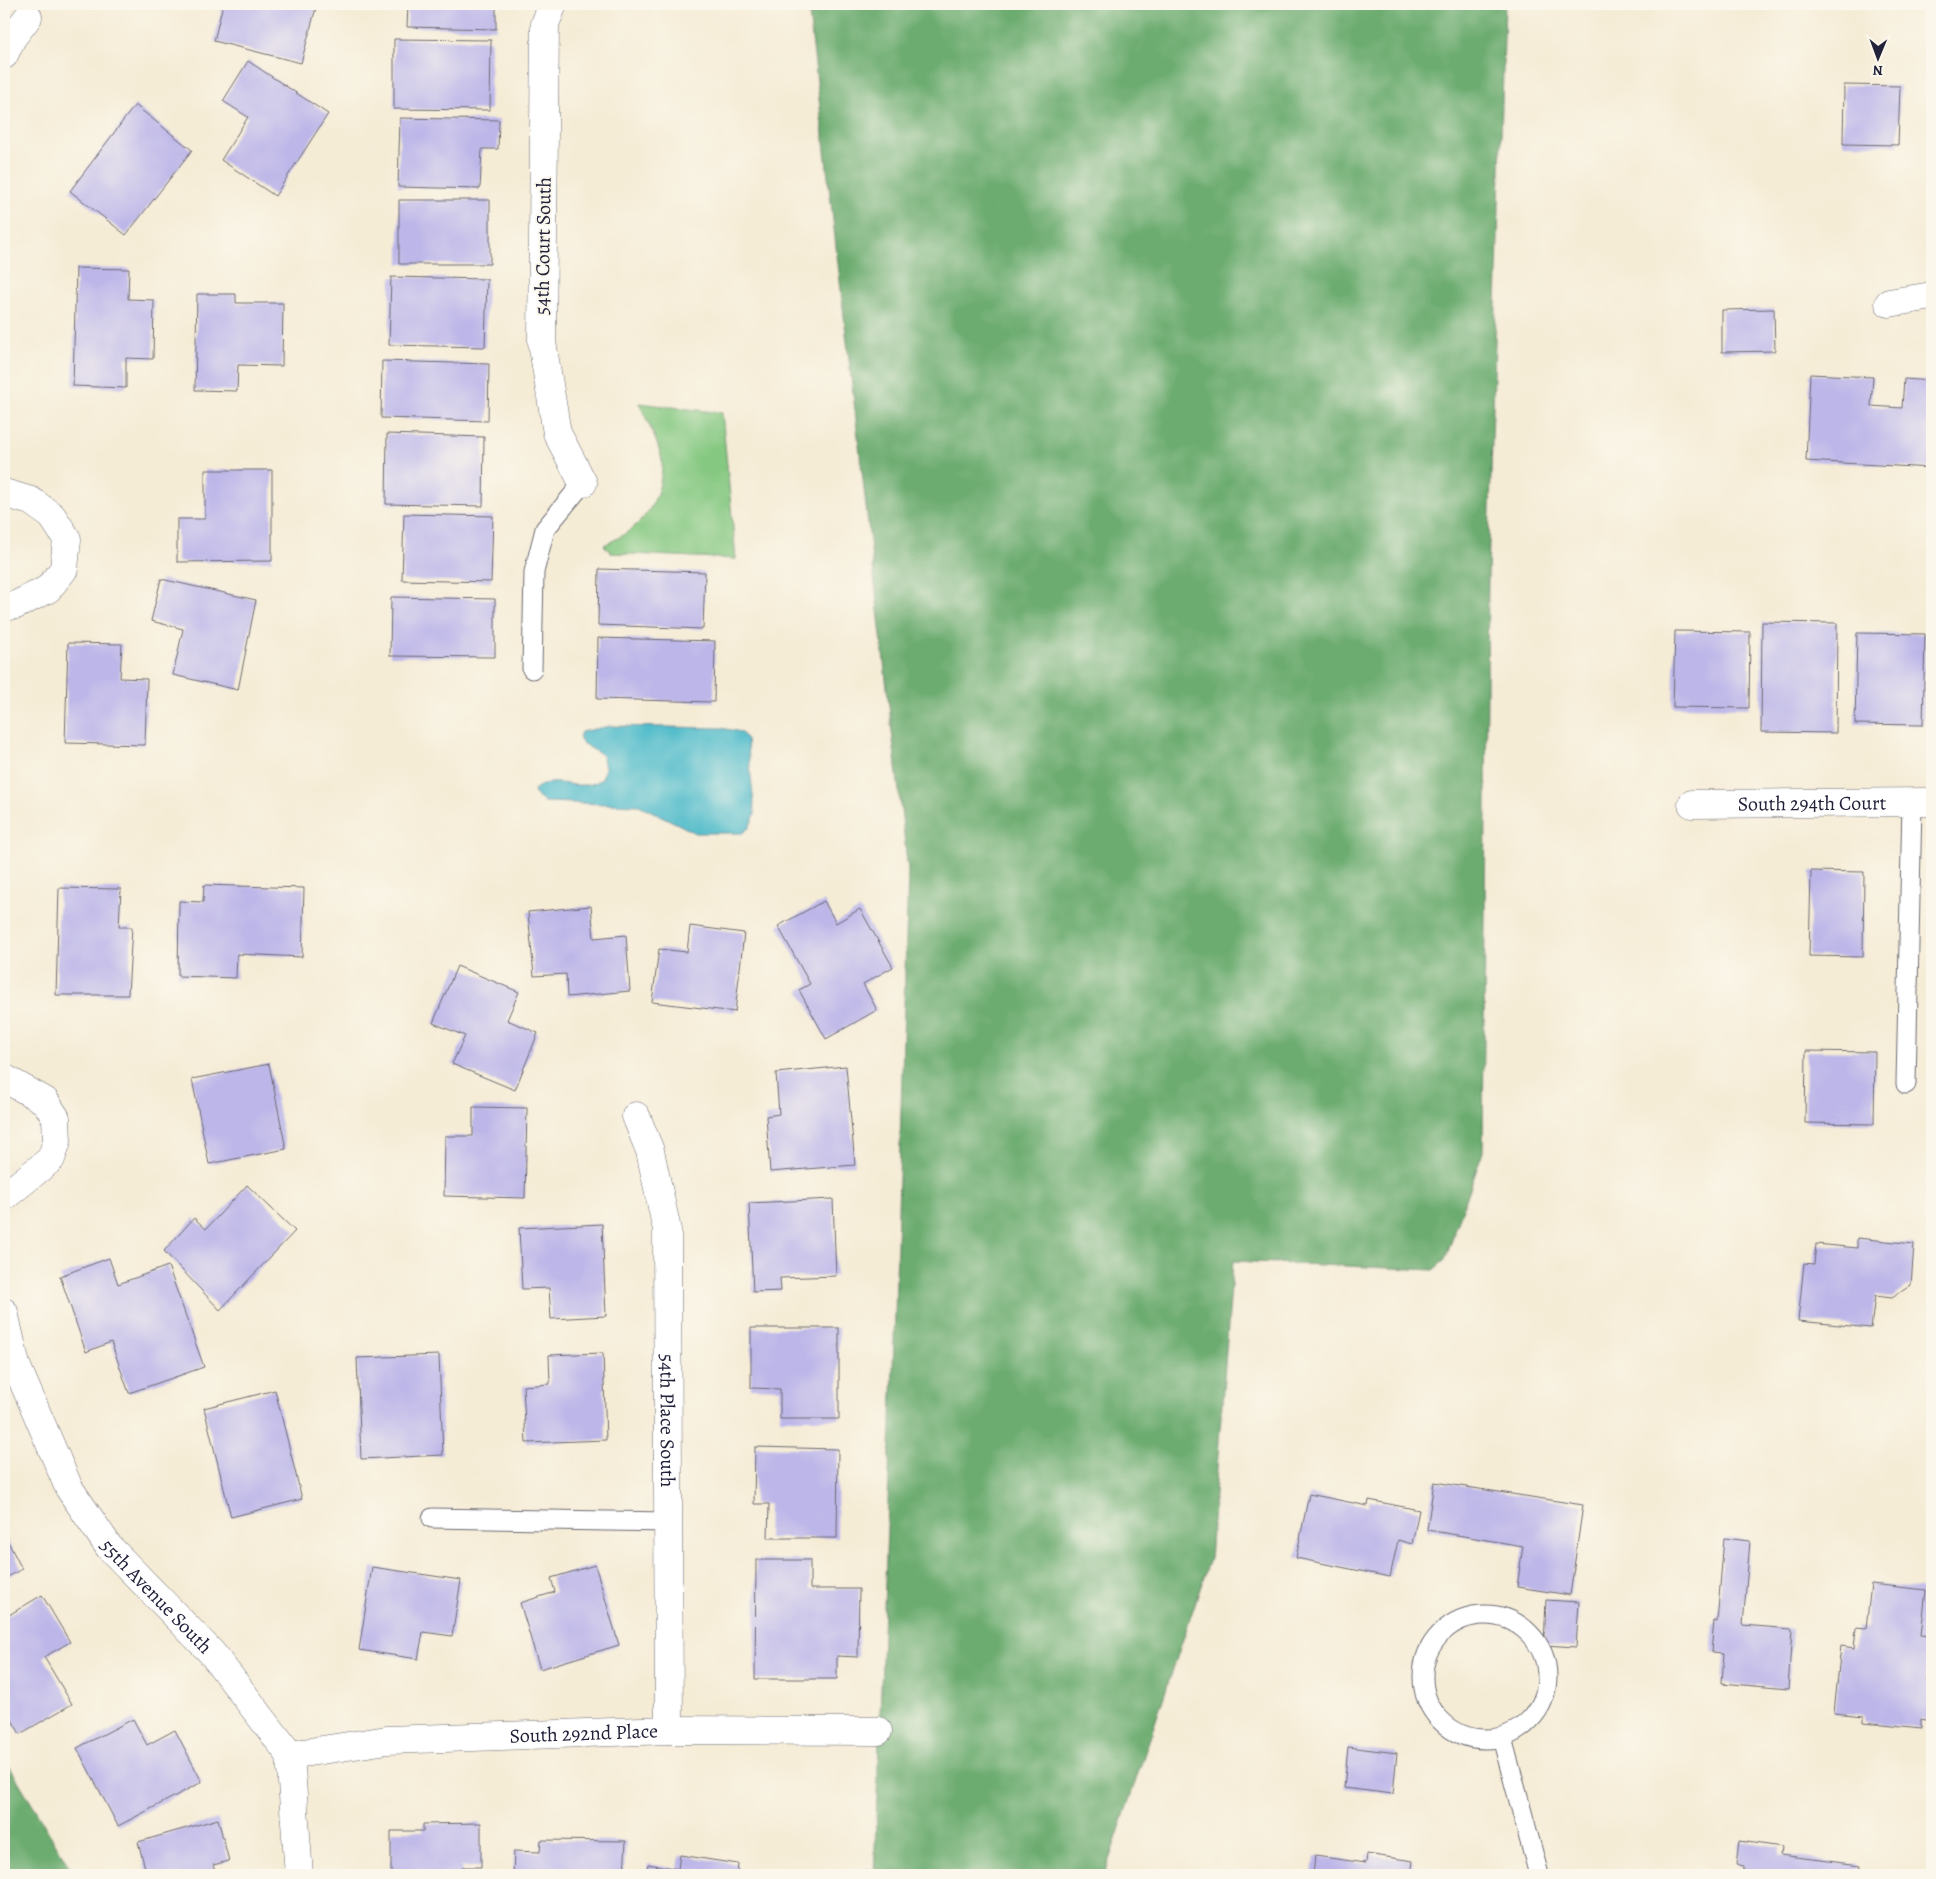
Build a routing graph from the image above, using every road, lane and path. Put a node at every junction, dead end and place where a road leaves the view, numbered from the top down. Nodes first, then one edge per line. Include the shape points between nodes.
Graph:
1 (552, 4) edge
2 (28, 17) dead end
3 (4, 55) edge
4 (1932, 296) edge
5 (1889, 303) dead end
6 (582, 483) joint
7 (4, 493) edge
8 (4, 608) edge
9 (532, 669) dead end
10 (1922, 802) edge
11 (1692, 804) dead end
12 (4, 1078) edge
13 (1906, 1084) dead end
14 (636, 1116) dead end
15 (4, 1197) edge
16 (4, 1312) edge
17 (432, 1518) dead end
18 (669, 1522) junction
19 (670, 1730) junction
20 (878, 1731) dead end
21 (1502, 1738) junction
22 (290, 1755) junction
23 (298, 1875) edge
24 (1539, 1875) edge

1 - 6 street, 54th Court South via 545,24 542,342 557,433
2 - 3 street
4 - 5 street
6 - 9 lane via 545,529 534,572
7 - 8 street via 31,501 52,516 67,539 64,569 48,589
10 - 11 street, South 294th Court
10 - 13 lane
12 - 15 street via 45,1100 56,1118 57,1140 50,1159
14 - 18 street, 54th Place South via 650,1151 667,1230
16 - 22 street, 55th Avenue South via 16,1364 69,1488 109,1547 211,1652
17 - 18 lane
18 - 19 street, 54th Place South
19 - 20 street, South 292nd Place
19 - 22 street, South 292nd Place via 387,1740
21 - 21 lane via 1524,1727 1540,1708 1548,1685 1546,1661 1536,1639 1517,1622 1494,1614 1469,1616 1447,1627 1431,1645 1423,1669 1424,1694 1435,1716 1454,1732 1477,1739
21 - 24 lane
22 - 23 street

